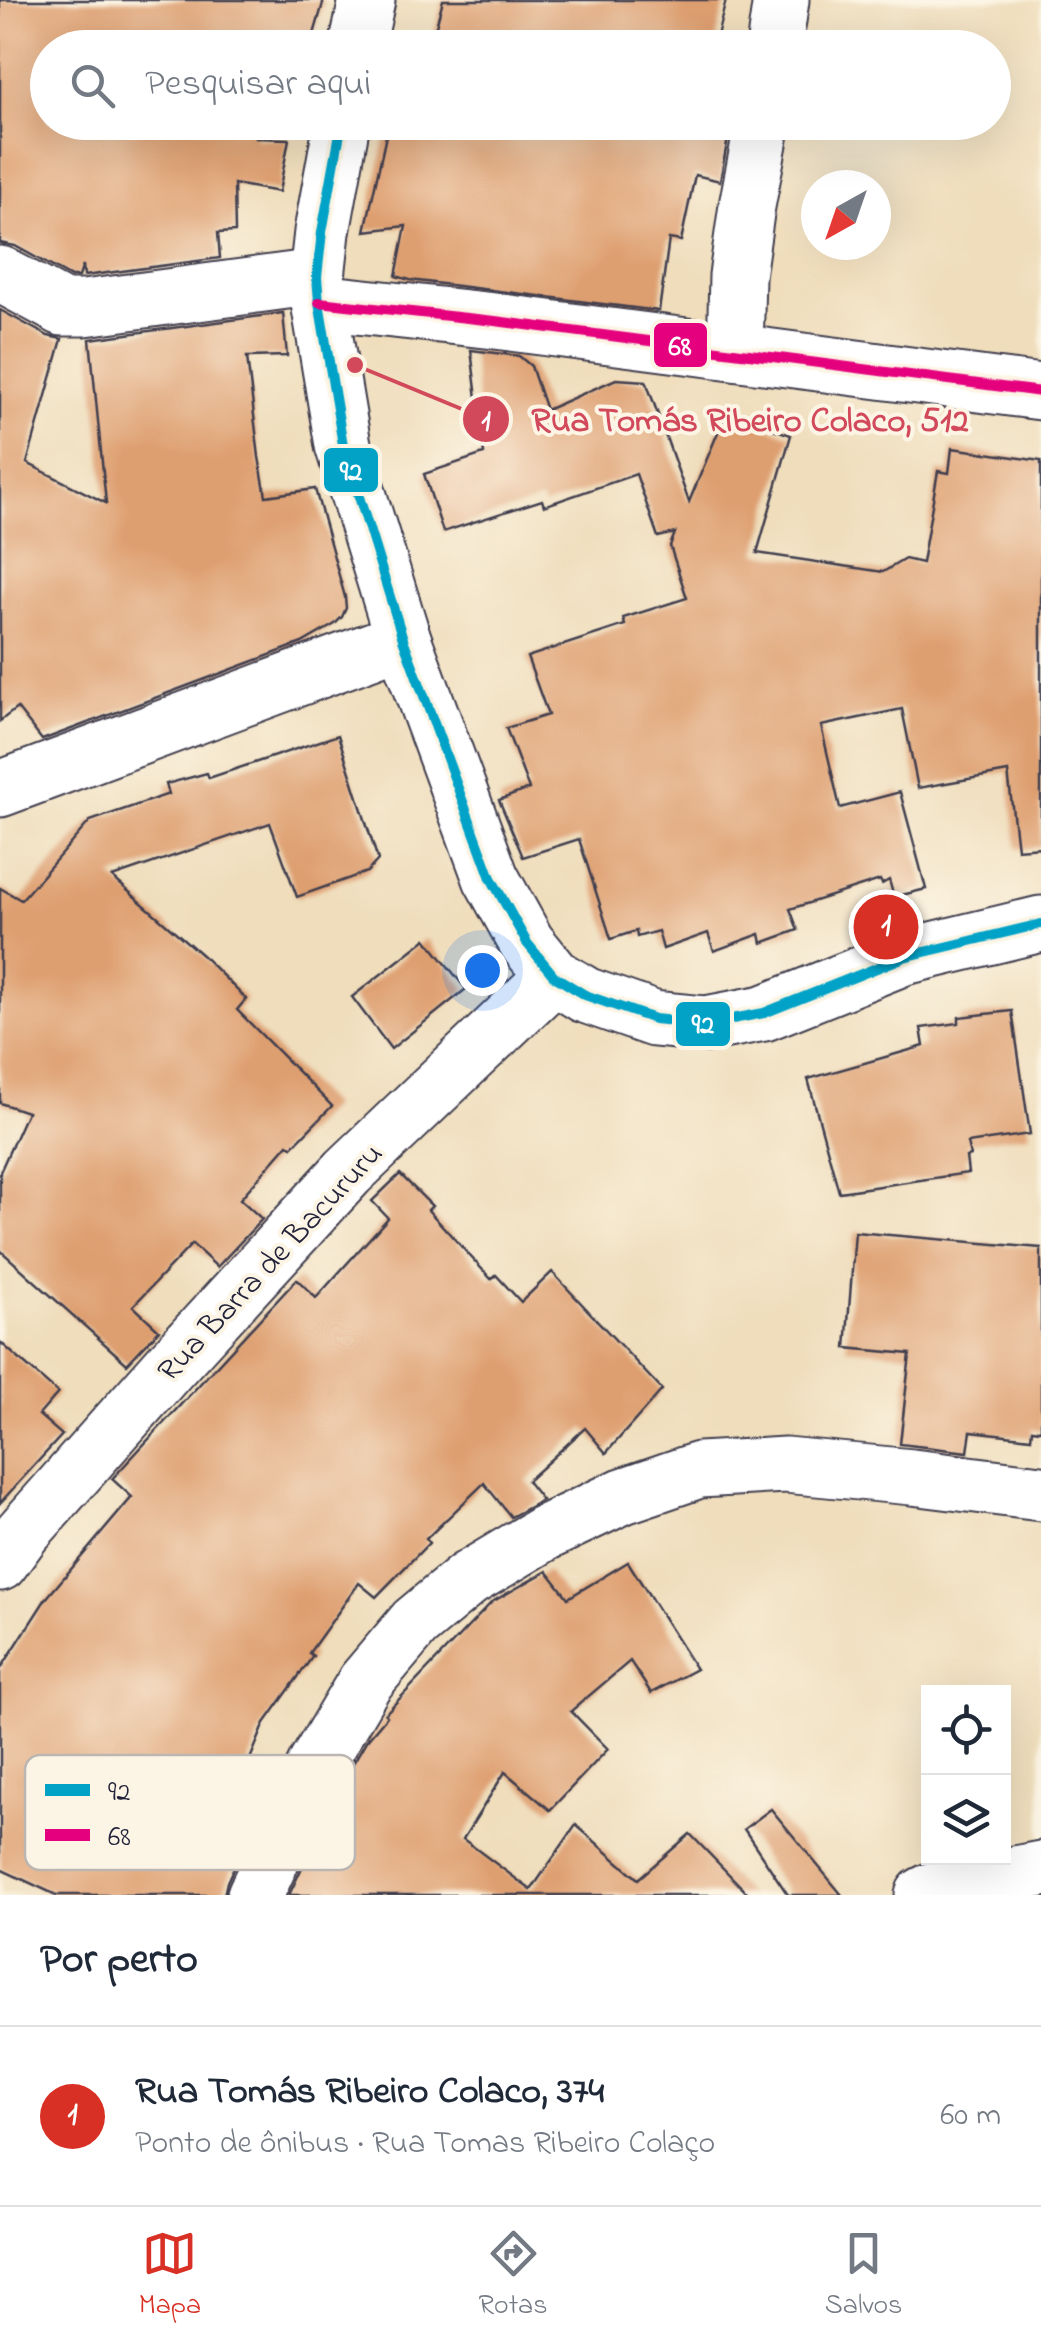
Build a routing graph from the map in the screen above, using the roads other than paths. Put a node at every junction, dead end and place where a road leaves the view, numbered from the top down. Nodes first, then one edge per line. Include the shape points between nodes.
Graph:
1 (367, 0) edge
2 (781, 0) edge
3 (361, 30) edge
4 (777, 30) edge
5 (339, 140) edge
6 (759, 140) edge
7 (0, 274) edge
8 (318, 290) junction
9 (735, 352) junction
10 (1041, 392) edge
11 (403, 640) junction
12 (0, 789) edge
13 (1041, 924) edge
14 (554, 976) junction
15 (1041, 1492) edge
16 (0, 1562) edge
17 (321, 1755) edge
18 (266, 1870) edge
19 (1041, 1870) edge
20 (255, 1895) edge
21 (923, 1895) edge

1 - 3 street
2 - 4 street
5 - 8 street
6 - 9 street via 737,276
7 - 8 street via 63,308
8 - 9 street
8 - 11 street via 343,445
9 - 10 street
11 - 12 street
11 - 14 street via 491,878
13 - 14 street via 904,957 764,1013 706,1024 654,1018 586,995
14 - 16 street, Rua Barra de Bacururu via 348,1172
15 - 17 street via 785,1466 699,1470 624,1496 468,1578 415,1622 364,1682
18 - 20 street
19 - 21 street

